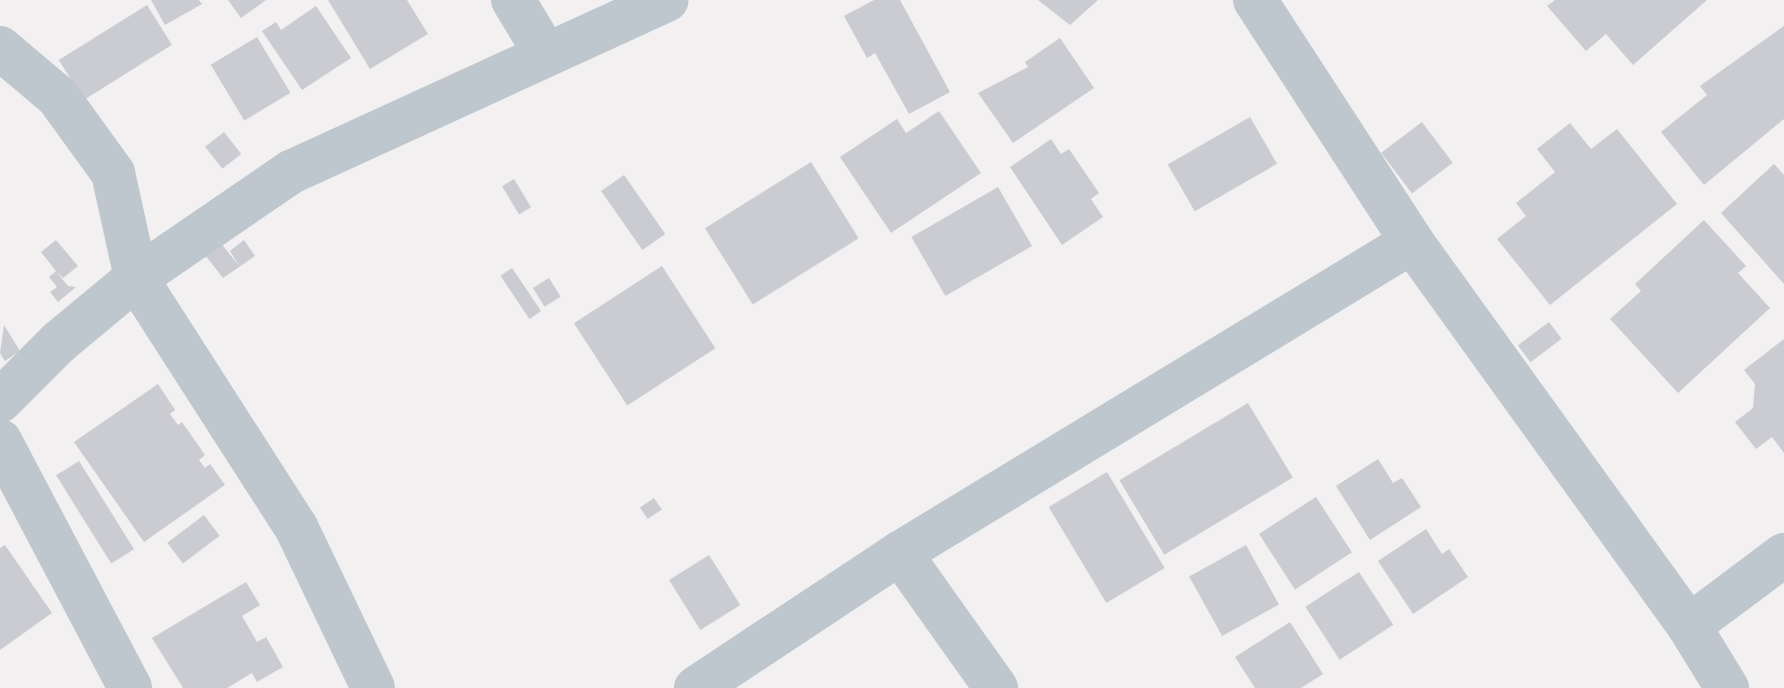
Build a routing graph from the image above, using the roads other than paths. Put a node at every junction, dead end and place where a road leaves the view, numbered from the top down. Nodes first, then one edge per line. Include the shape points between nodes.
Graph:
1 (513, 0) edge
2 (667, 0) edge
3 (1255, 0) edge
4 (0, 48) edge
5 (545, 53) junction
6 (1412, 242) junction
7 (136, 278) junction
8 (0, 401) edge
9 (0, 441) edge
10 (900, 553) junction
11 (1784, 555) edge
12 (1689, 626) junction
13 (130, 688) edge
14 (373, 688) edge
15 (696, 688) edge
16 (996, 688) edge
17 (1727, 688) edge

1 - 5 street
2 - 5 street
3 - 6 street
4 - 7 street via 58,97 113,173
5 - 7 street via 291,172
6 - 10 street
6 - 12 street
7 - 8 street via 59,342
7 - 14 street via 296,527
9 - 13 street
10 - 15 street
10 - 16 street
11 - 12 street
12 - 17 street

